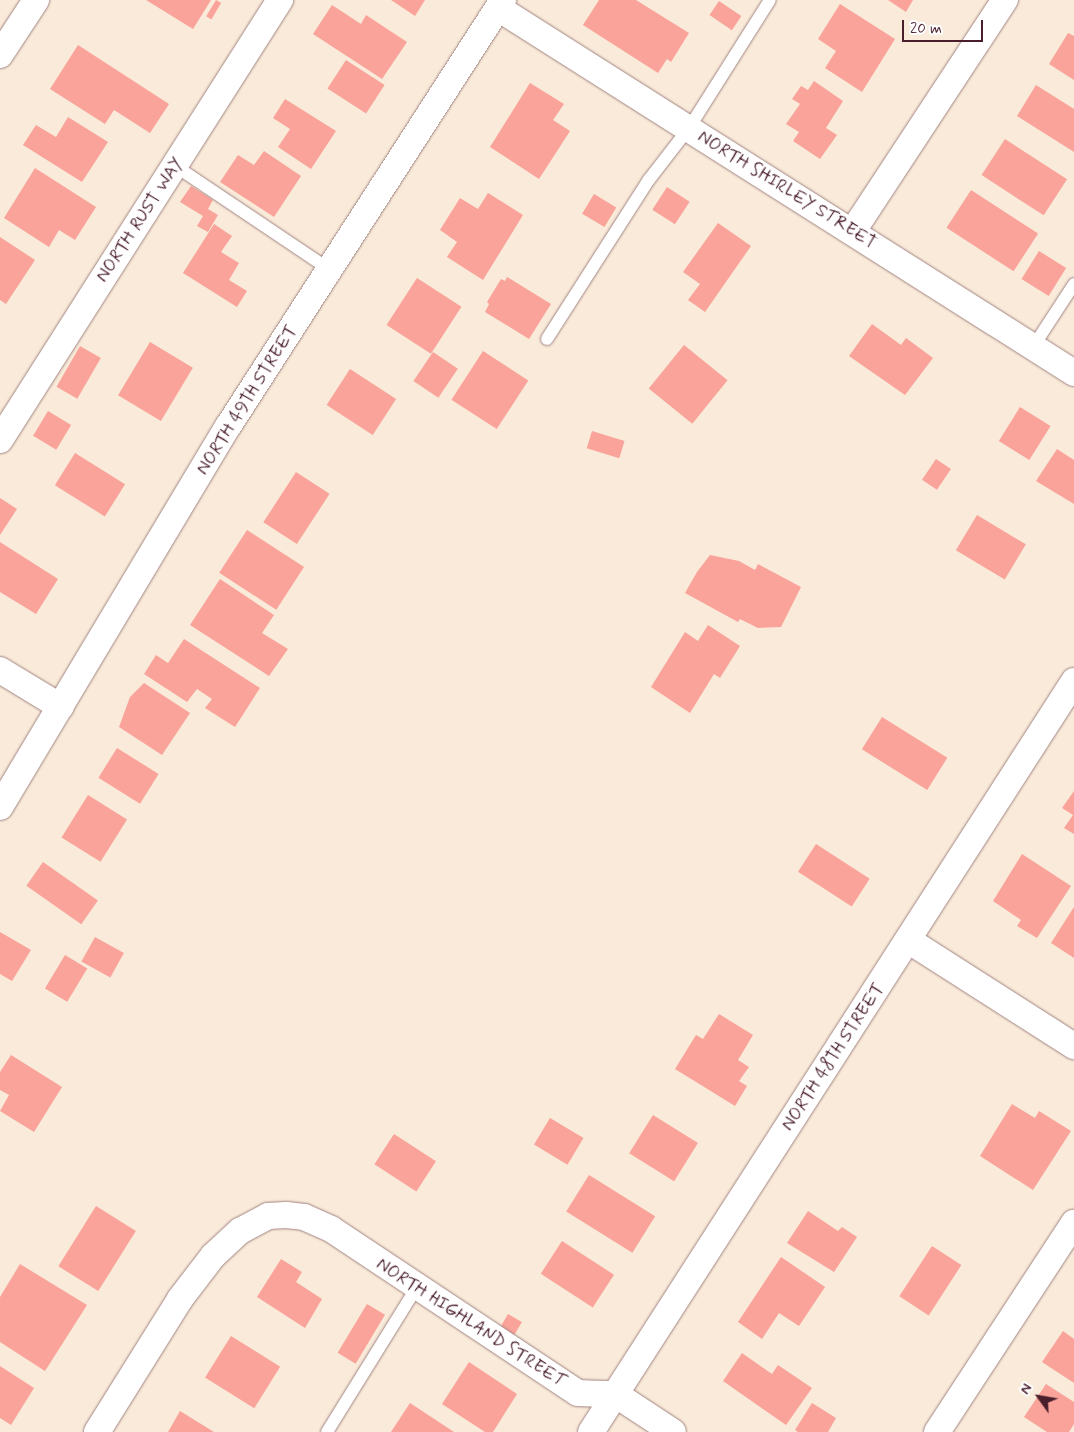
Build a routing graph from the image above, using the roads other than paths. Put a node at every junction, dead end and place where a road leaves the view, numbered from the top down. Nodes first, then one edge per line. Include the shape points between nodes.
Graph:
1 (36, 0) edge
2 (280, 0) edge
3 (770, 0) edge
4 (1005, 0) edge
5 (501, 4) edge
6 (0, 55) edge
7 (689, 128) junction
8 (174, 165) junction
9 (853, 231) junction
10 (330, 270) junction
11 (1074, 284) edge
12 (547, 339) dead end
13 (1033, 347) junction
14 (1074, 373) edge
15 (0, 440) edge
16 (0, 670) edge
17 (1074, 682) edge
18 (61, 707) junction
19 (0, 807) edge
20 (908, 940) junction
21 (1074, 1046) edge
22 (1074, 1222) edge
23 (417, 1287) junction
24 (615, 1394) junction
25 (96, 1432) edge
26 (327, 1432) edge
27 (591, 1432) edge
28 (674, 1432) edge
29 (937, 1432) edge

1 - 6 street
2 - 8 street, NORTH RUST WAY
3 - 7 lane
4 - 9 street
5 - 7 street, NORTH SHIRLEY STREET
5 - 10 street, NORTH 49TH STREET
7 - 9 street, NORTH SHIRLEY STREET
7 - 12 lane via 648,181
8 - 10 lane
8 - 15 street, NORTH RUST WAY
9 - 13 street, NORTH SHIRLEY STREET
10 - 18 street, NORTH 49TH STREET via 229,425
11 - 13 lane
13 - 14 street, NORTH SHIRLEY STREET
16 - 18 street
17 - 20 street, NORTH 48TH STREET
18 - 19 street, NORTH 49TH STREET
20 - 21 street
20 - 24 street, NORTH 48TH STREET
22 - 29 street
23 - 24 street, NORTH HIGHLAND STREET via 578,1393
23 - 25 street, NORTH HIGHLAND STREET via 331,1230 304,1217 268,1216 240,1232 213,1256 180,1299
23 - 26 lane
24 - 27 street, NORTH 48TH STREET
24 - 28 street

